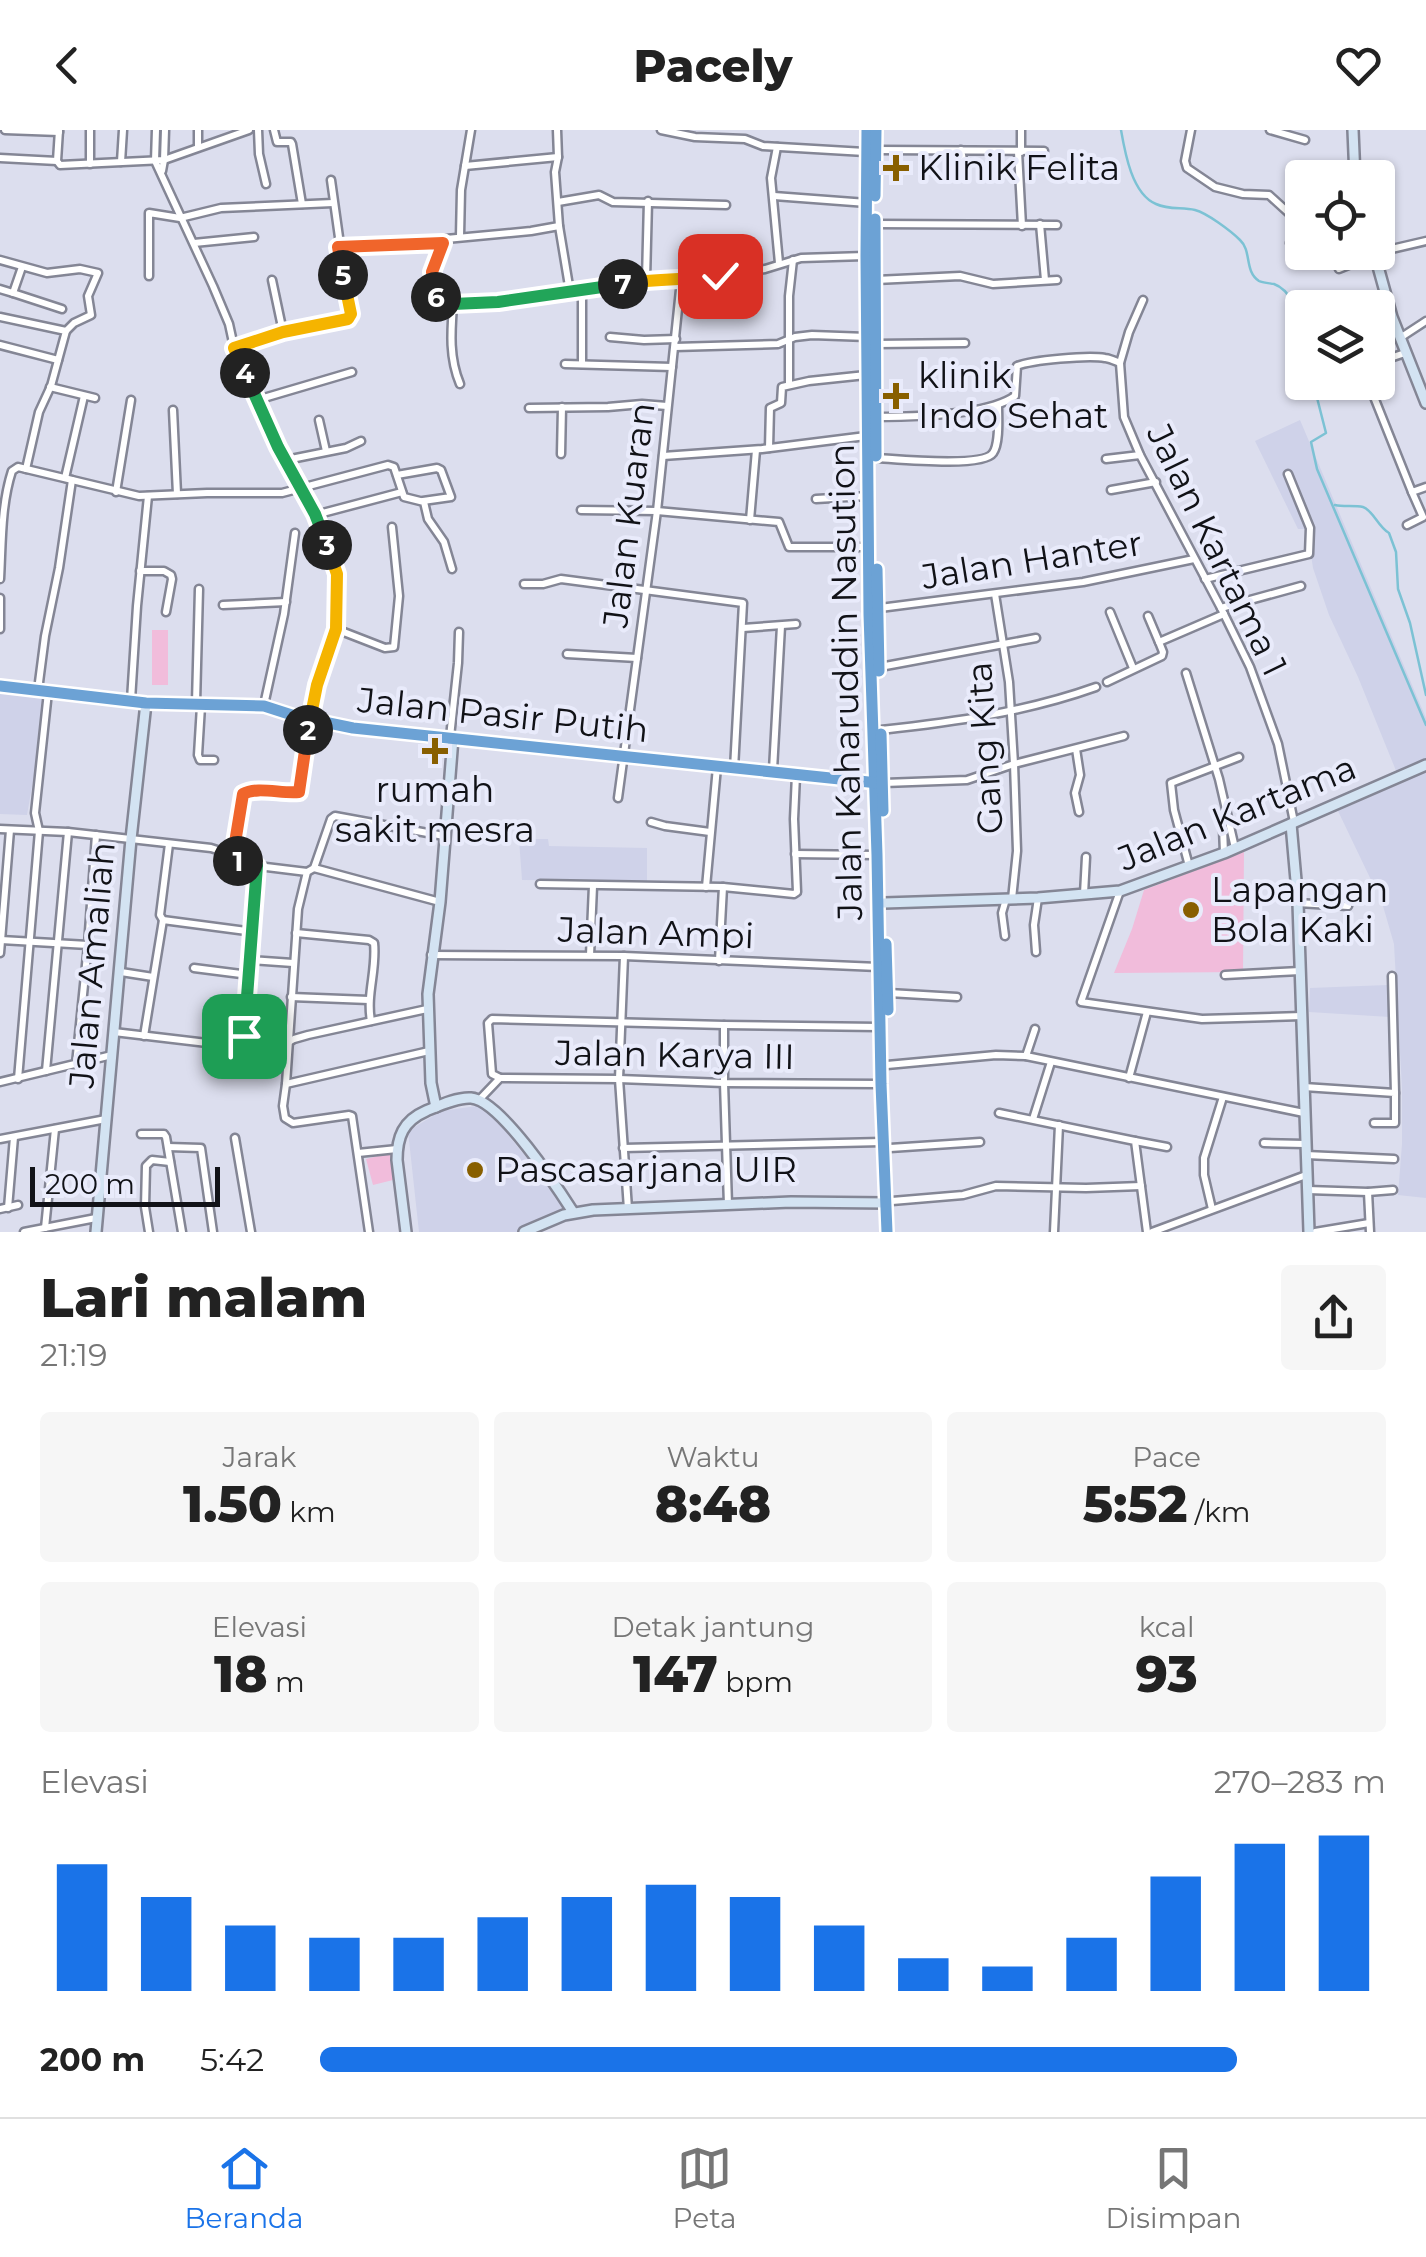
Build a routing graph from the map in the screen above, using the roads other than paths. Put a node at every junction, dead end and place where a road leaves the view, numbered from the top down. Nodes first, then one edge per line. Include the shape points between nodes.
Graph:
1 (5, 130) edge
2 (90, 130) edge
3 (123, 130) edge
4 (156, 130) edge
5 (164, 130) edge
6 (198, 130) edge
7 (250, 130) edge
8 (258, 130) edge
9 (274, 130) edge
10 (471, 130) edge
11 (557, 130) edge
12 (661, 130) edge
13 (867, 130) edge
14 (876, 130) edge
15 (1021, 130) edge
16 (1190, 130) edge
17 (1270, 130) edge
18 (1353, 130) edge
19 (59, 131) edge
20 (230, 133) edge
21 (1305, 140) dead end
22 (198, 147) junction
23 (777, 147) junction
24 (962, 150) junction
25 (871, 151) junction
26 (1044, 151) dead end
27 (1019, 152) junction
28 (558, 156) junction
29 (0, 158) edge
30 (160, 160) junction
31 (1354, 160) edge
32 (56, 161) junction
33 (121, 162) junction
34 (90, 164) junction
35 (465, 166) junction
36 (965, 169) dead end
37 (330, 180) dead end
38 (266, 184) dead end
39 (774, 196) junction
40 (648, 201) junction
41 (333, 202) junction
42 (558, 202) junction
43 (867, 203) junction
44 (302, 204) junction
45 (726, 205) dead end
46 (1285, 212) edge
47 (182, 218) junction
48 (874, 224) junction
49 (1040, 224) junction
50 (560, 226) junction
51 (1022, 226) junction
52 (1056, 226) dead end
53 (460, 236) junction
54 (254, 238) dead end
55 (1426, 241) edge
56 (194, 243) junction
57 (443, 243) junction
58 (338, 247) junction
59 (1395, 248) edge
60 (866, 256) junction
61 (0, 260) edge
62 (793, 260) junction
63 (780, 264) junction
64 (22, 267) junction
65 (149, 276) dead end
66 (272, 280) dead end
67 (646, 280) junction
68 (681, 280) junction
69 (874, 280) junction
70 (1045, 280) junction
71 (1057, 280) dead end
72 (0, 289) edge
73 (570, 292) junction
74 (582, 292) junction
75 (13, 293) junction
76 (1142, 300) dead end
77 (453, 304) junction
78 (62, 309) dead end
79 (0, 317) edge
80 (1426, 321) edge
81 (1395, 325) edge
82 (66, 331) junction
83 (283, 332) junction
84 (610, 337) dead end
85 (1400, 338) junction
86 (788, 339) junction
87 (871, 341) junction
88 (675, 343) junction
89 (965, 344) dead end
90 (0, 345) edge
91 (234, 348) junction
92 (1405, 352) junction
93 (1395, 356) edge
94 (58, 360) junction
95 (1120, 363) junction
96 (565, 364) dead end
97 (582, 364) junction
98 (672, 367) junction
99 (352, 372) dead end
100 (867, 375) junction
101 (460, 384) dead end
102 (789, 384) junction
103 (50, 387) junction
104 (84, 396) junction
105 (94, 398) dead end
106 (131, 400) dead end
107 (257, 400) junction
108 (1375, 400) edge
109 (1426, 403) edge
110 (668, 406) junction
111 (998, 406) junction
112 (562, 407) junction
113 (529, 408) dead end
114 (173, 410) dead end
115 (873, 417) junction
116 (319, 420) dead end
117 (869, 435) junction
118 (361, 440) dead end
119 (769, 448) junction
120 (326, 450) junction
121 (756, 450) junction
122 (560, 454) dead end
123 (1140, 455) junction
124 (663, 456) junction
125 (876, 458) junction
126 (1106, 459) dead end
127 (286, 460) junction
128 (26, 469) junction
129 (1288, 474) dead end
130 (397, 475) junction
131 (68, 479) junction
132 (1156, 482) junction
133 (1426, 487) edge
134 (301, 488) junction
135 (1111, 490) dead end
136 (4, 492) edge
137 (116, 492) junction
138 (402, 492) junction
139 (1412, 492) junction
140 (177, 494) junction
141 (148, 496) junction
142 (870, 496) junction
143 (816, 500) dead end
144 (423, 501) junction
145 (581, 510) dead end
146 (658, 511) junction
147 (315, 514) junction
148 (750, 520) junction
149 (2, 521) edge
150 (1407, 525) dead end
151 (392, 527) dead end
152 (295, 533) dead end
153 (869, 547) junction
154 (1194, 559) junction
155 (452, 569) dead end
156 (140, 570) junction
157 (0, 579) edge
158 (1206, 579) junction
159 (524, 584) dead end
160 (1300, 586) dead end
161 (199, 590) dead end
162 (645, 590) junction
163 (995, 594) junction
164 (0, 598) edge
165 (286, 602) junction
166 (224, 605) dead end
167 (878, 608) junction
168 (1223, 611) junction
169 (166, 612) dead end
170 (1110, 612) dead end
171 (1148, 616) dead end
172 (796, 624) dead end
173 (781, 626) junction
174 (743, 628) junction
175 (0, 629) edge
176 (336, 629) junction
177 (459, 632) dead end
178 (1036, 638) dead end
179 (1159, 642) junction
180 (1002, 645) junction
181 (567, 654) dead end
182 (637, 658) junction
183 (879, 668) junction
184 (1133, 668) junction
185 (1186, 673) dead end
186 (1108, 682) dead end
187 (0, 686) edge
188 (1096, 687) dead end
189 (43, 691) junction
190 (131, 701) junction
191 (146, 703) junction
192 (199, 705) junction
193 (264, 706) junction
194 (1010, 711) junction
195 (310, 719) junction
196 (881, 730) junction
197 (1124, 736) dead end
198 (452, 738) junction
199 (1076, 749) junction
200 (623, 756) junction
201 (1239, 757) dead end
202 (214, 760) dead end
203 (1014, 764) junction
204 (1426, 765) edge
205 (1216, 766) junction
206 (717, 767) junction
207 (734, 769) junction
208 (773, 772) junction
209 (796, 774) junction
210 (879, 783) junction
211 (618, 798) dead end
212 (1079, 812) dead end
213 (651, 822) dead end
214 (1292, 823) junction
215 (1222, 828) dead end
216 (0, 829) edge
217 (10, 830) junction
218 (39, 830) junction
219 (68, 832) junction
220 (710, 832) junction
221 (96, 835) junction
222 (444, 836) junction
223 (131, 839) junction
224 (170, 844) junction
225 (1235, 848) junction
226 (1224, 853) junction
227 (795, 854) junction
228 (233, 855) junction
229 (877, 855) junction
230 (1086, 857) dead end
231 (257, 866) junction
232 (1189, 866) junction
233 (311, 870) junction
234 (540, 884) dead end
235 (594, 886) junction
236 (706, 887) junction
237 (723, 888) junction
238 (1120, 891) junction
239 (1084, 896) junction
240 (1038, 898) junction
241 (1009, 899) junction
242 (440, 902) junction
243 (1298, 903) junction
244 (884, 904) junction
245 (1348, 906) dead end
246 (163, 920) junction
247 (254, 932) junction
248 (296, 932) junction
249 (1005, 936) dead end
250 (0, 940) edge
251 (30, 942) junction
252 (59, 943) junction
253 (88, 944) junction
254 (1036, 952) dead end
255 (0, 953) edge
256 (431, 955) junction
257 (590, 955) junction
258 (624, 956) junction
259 (251, 960) junction
260 (719, 961) junction
261 (292, 963) junction
262 (879, 967) junction
263 (194, 968) dead end
264 (1300, 971) junction
265 (121, 972) junction
266 (249, 975) junction
267 (1225, 975) dead end
268 (1392, 976) dead end
269 (153, 977) junction
270 (888, 993) junction
271 (290, 997) junction
272 (957, 997) dead end
273 (369, 1000) junction
274 (427, 1009) junction
275 (1147, 1012) junction
276 (1302, 1016) junction
277 (371, 1021) junction
278 (622, 1022) junction
279 (724, 1025) junction
280 (881, 1026) junction
281 (1035, 1030) dead end
282 (114, 1032) junction
283 (144, 1036) junction
284 (244, 1044) junction
285 (288, 1044) junction
286 (429, 1052) junction
287 (113, 1055) junction
288 (1026, 1056) junction
289 (1051, 1062) junction
290 (76, 1064) junction
291 (888, 1064) junction
292 (46, 1071) junction
293 (500, 1078) junction
294 (1130, 1078) junction
295 (18, 1079) junction
296 (619, 1079) junction
297 (0, 1082) edge
298 (286, 1084) junction
299 (724, 1084) junction
300 (880, 1084) junction
301 (1304, 1087) junction
302 (1395, 1094) junction
303 (1224, 1097) junction
304 (479, 1100) junction
305 (436, 1107) junction
306 (999, 1112) dead end
307 (1304, 1112) junction
308 (1033, 1119) junction
309 (106, 1120) junction
310 (1374, 1122) dead end
311 (887, 1123) junction
312 (1058, 1125) junction
313 (55, 1128) junction
314 (142, 1134) dead end
315 (14, 1137) junction
316 (236, 1138) dead end
317 (0, 1139) edge
318 (1134, 1140) junction
319 (980, 1142) dead end
320 (1264, 1143) dead end
321 (887, 1145) junction
322 (168, 1146) junction
323 (727, 1147) junction
324 (1167, 1147) dead end
325 (623, 1148) junction
326 (397, 1149) junction
327 (1305, 1150) junction
328 (358, 1152) junction
329 (1394, 1160) dead end
330 (170, 1162) junction
331 (1306, 1176) junction
332 (1056, 1186) junction
333 (1141, 1186) junction
334 (1308, 1190) junction
335 (1393, 1190) dead end
336 (1368, 1192) junction
337 (889, 1202) junction
338 (18, 1205) dead end
339 (728, 1206) junction
340 (4, 1209) edge
341 (628, 1209) junction
342 (1212, 1209) junction
343 (573, 1212) junction
344 (96, 1218) junction
345 (44, 1228) junction
346 (1370, 1228) edge
347 (24, 1232) edge
348 (96, 1232) edge
349 (148, 1232) edge
350 (182, 1232) edge
351 (213, 1232) edge
352 (251, 1232) edge
353 (369, 1232) edge
354 (406, 1232) edge
355 (524, 1232) edge
356 (889, 1232) edge
357 (1054, 1232) edge
358 (1149, 1232) edge
359 (1312, 1232) edge

1 - 19 street
2 - 34 street
3 - 33 street
4 - 30 street
5 - 30 street
6 - 22 street
7 - 20 street
8 - 38 street
9 - 44 street via 277,142 292,144
10 - 35 street
11 - 28 street
12 - 23 street
13 - 25 highway, Jalan Kaharuddin Nasution
14 - 25 highway, Jalan Kaharuddin Nasution
15 - 27 street
16 - 46 street via 1188,168 1215,187 1268,195
17 - 21 street
18 - 31 street
19 - 32 street
20 - 22 street
22 - 30 street
23 - 25 street
23 - 39 street
24 - 25 street
24 - 27 street
24 - 36 street
25 - 43 highway, Jalan Kaharuddin Nasution
25 - 48 highway, Jalan Kaharuddin Nasution
26 - 27 street
27 - 51 street
28 - 35 street
28 - 42 street
29 - 32 street
30 - 33 street
30 - 47 street
32 - 34 street
33 - 34 street
35 - 53 street
37 - 41 street
39 - 43 street
39 - 63 street
40 - 42 street via 613,202 600,195
40 - 45 street
40 - 67 street
41 - 44 street
41 - 58 street
42 - 50 street
43 - 60 highway, Jalan Kaharuddin Nasution
44 - 47 street via 221,208
47 - 56 street
47 - 65 street via 149,213
48 - 51 street
48 - 69 highway, Jalan Kaharuddin Nasution
49 - 51 street
49 - 52 street
49 - 70 street
50 - 53 street
50 - 73 street
53 - 57 street
54 - 56 street
55 - 59 street
56 - 91 street
57 - 58 street
57 - 77 street via 433,288 437,299
58 - 83 street via 350,316
60 - 62 street
60 - 87 highway, Jalan Kaharuddin Nasution
61 - 64 street
62 - 63 street
62 - 86 street
63 - 68 street
64 - 75 street
64 - 82 street via 98,273 88,296 91,316
66 - 83 street
67 - 68 street
67 - 74 street
68 - 88 street, Jalan Kuaran
69 - 70 street
69 - 87 highway, Jalan Kaharuddin Nasution
70 - 71 street
72 - 75 street
73 - 74 street
73 - 77 street
74 - 97 street
75 - 78 street
76 - 95 street, Jalan Kartama 1
77 - 101 street via 452,353
79 - 82 street
80 - 85 street
81 - 85 street
82 - 94 street
83 - 91 street
84 - 88 street
85 - 92 street
86 - 87 street via 812,334
86 - 88 street
86 - 102 street
87 - 89 street
87 - 100 highway, Jalan Kaharuddin Nasution
87 - 115 highway, Jalan Kaharuddin Nasution
88 - 98 street, Jalan Kuaran
90 - 94 street
91 - 107 street
92 - 93 street
92 - 109 street
94 - 103 street
95 - 111 street via 1102,358 1020,364 1015,396
95 - 123 street, Jalan Kartama 1 via 1124,417
96 - 97 street
97 - 98 street
98 - 110 street, Jalan Kuaran
99 - 107 street
100 - 102 street
100 - 115 highway, Jalan Kaharuddin Nasution
102 - 119 street via 781,388 781,404 770,408
103 - 104 street
103 - 128 street
104 - 105 street
104 - 131 street
106 - 137 street
107 - 127 street
108 - 139 street
110 - 112 street
110 - 124 street, Jalan Kuaran
111 - 115 street
111 - 125 street via 995,450 986,458
112 - 113 street
112 - 122 street
114 - 140 street
115 - 117 highway, Jalan Kaharuddin Nasution
115 - 125 highway, Jalan Kaharuddin Nasution
116 - 120 street
117 - 119 street
117 - 142 highway, Jalan Kaharuddin Nasution
118 - 120 street
119 - 121 street
120 - 127 street
121 - 124 street
121 - 148 street
123 - 126 street
123 - 132 street, Jalan Kartama 1
124 - 146 street, Jalan Kuaran
125 - 167 highway, Jalan Kaharuddin Nasution
127 - 134 street
128 - 131 street
128 - 136 street via 12,470
129 - 158 street via 1311,534 1310,554
130 - 134 street via 388,465
130 - 138 street
130 - 144 street via 441,470 451,496
131 - 137 street
131 - 189 street via 44,636
132 - 135 street
132 - 154 street, Jalan Kartama 1
133 - 139 street
134 - 140 street
134 - 147 street
136 - 149 street
137 - 141 street
138 - 144 street
138 - 147 street
139 - 150 street via 1424,517
140 - 141 street
141 - 156 street
142 - 143 street
142 - 153 highway, Jalan Kaharuddin Nasution
144 - 155 street
145 - 146 street
146 - 148 street
146 - 162 street, Jalan Kuaran
147 - 176 street via 337,574
148 - 153 street via 779,522 792,548
149 - 157 street
151 - 176 street via 399,596 394,647
152 - 165 street
153 - 210 highway, Jalan Kaharuddin Nasution
154 - 158 street, Jalan Kartama 1
154 - 163 street, Jalan Hanter
156 - 169 street via 171,574
156 - 190 street
158 - 168 street, Jalan Kartama 1
159 - 162 street via 561,579
160 - 168 street
161 - 192 street
162 - 174 street via 740,602
162 - 182 street, Jalan Kuaran
163 - 167 street, Jalan Hanter
163 - 180 street, Gang Kita
164 - 175 street
165 - 166 street
165 - 193 street
167 - 183 highway, Jalan Kaharuddin Nasution
168 - 179 street
168 - 214 street, Jalan Kartama 1 via 1278,744
170 - 184 street
171 - 179 street
172 - 173 street
173 - 174 street
173 - 208 street
174 - 207 street
176 - 195 street
177 - 198 street
178 - 180 street
179 - 184 street via 1162,656
180 - 183 street
180 - 194 street, Gang Kita
181 - 182 street
182 - 200 street, Jalan Kuaran
183 - 196 highway, Jalan Kaharuddin Nasution
184 - 186 street
185 - 205 street
187 - 189 highway, Jalan Pasir Putih
188 - 194 street
189 - 190 highway, Jalan Pasir Putih
189 - 218 street
190 - 191 highway, Jalan Pasir Putih
191 - 192 highway, Jalan Pasir Putih
191 - 223 street, Jalan Amaliah
192 - 193 highway, Jalan Pasir Putih
192 - 202 street via 198,756
193 - 195 highway, Jalan Pasir Putih
194 - 196 street
194 - 203 street, Gang Kita
195 - 198 highway, Jalan Pasir Putih
195 - 228 street via 299,792 245,791
196 - 210 highway, Jalan Kaharuddin Nasution
197 - 199 street
198 - 200 highway, Jalan Pasir Putih
198 - 222 street
199 - 203 street
199 - 212 street
200 - 206 highway, Jalan Pasir Putih
200 - 211 street, Jalan Kuaran
201 - 205 street
203 - 210 street via 967,780
203 - 241 street, Gang Kita via 1017,851
204 - 214 street, Jalan Kartama
205 - 225 street
205 - 232 street via 1170,784
206 - 207 highway, Jalan Pasir Putih
206 - 220 street
207 - 208 highway, Jalan Pasir Putih
208 - 209 highway, Jalan Pasir Putih
209 - 210 highway, Jalan Pasir Putih
209 - 227 street
210 - 229 highway, Jalan Kaharuddin Nasution
210 - 244 highway, Jalan Kaharuddin Nasution
213 - 220 street
214 - 225 street, Jalan Kartama
214 - 243 street
215 - 226 street
216 - 217 street
217 - 218 street
217 - 250 street
218 - 219 street
218 - 251 street
219 - 221 street
219 - 252 street
220 - 236 street
221 - 223 street
221 - 253 street
222 - 233 street via 339,815 331,819
222 - 242 street
223 - 224 street
223 - 265 street, Jalan Amaliah
224 - 228 street
224 - 246 street
225 - 226 street, Jalan Kartama
226 - 232 street, Jalan Kartama
227 - 229 street
227 - 237 street via 794,894
228 - 231 street
229 - 262 highway, Jalan Kaharuddin Nasution
230 - 239 street
231 - 233 street
231 - 247 street
232 - 238 street, Jalan Kartama
233 - 242 street
233 - 248 street
234 - 235 street
235 - 236 street
235 - 257 street
236 - 237 street
237 - 260 street
238 - 239 street, Jalan Kartama
238 - 275 street via 1081,1002
239 - 240 street, Jalan Kartama
240 - 241 street, Jalan Kartama
240 - 254 street
241 - 244 street, Jalan Kartama
241 - 249 street, Gang Kita via 1002,912
242 - 256 street
243 - 245 street
243 - 264 street
244 - 270 highway, Jalan Kaharuddin Nasution
246 - 247 street
246 - 269 street
247 - 259 street
248 - 261 street
248 - 273 street via 374,942
250 - 251 street
250 - 255 street
251 - 252 street
251 - 295 street
252 - 253 street
252 - 292 street
253 - 290 street
256 - 257 street, Jalan Ampi
256 - 274 street
257 - 258 street, Jalan Ampi
258 - 260 street, Jalan Ampi
258 - 278 street
259 - 261 street
259 - 266 street
260 - 262 street, Jalan Ampi
261 - 271 street
262 - 280 highway, Jalan Kaharuddin Nasution
263 - 266 street
264 - 267 street
264 - 276 street
265 - 269 street
265 - 282 street, Jalan Amaliah
266 - 284 street
268 - 302 street
269 - 283 street
270 - 272 street
270 - 291 highway, Jalan Kaharuddin Nasution
271 - 273 street
271 - 285 street
273 - 277 street
274 - 277 street
274 - 286 street
275 - 276 street via 1216,1019
275 - 294 street
276 - 301 street
277 - 285 street
278 - 279 street
278 - 293 street via 490,1020 490,1063
278 - 296 street
279 - 280 street
279 - 299 street
280 - 300 highway, Jalan Kaharuddin Nasution
281 - 288 street
282 - 283 street
282 - 287 street, Jalan Amaliah
283 - 284 street
284 - 285 street
285 - 298 street
286 - 298 street
286 - 305 street
287 - 290 street
287 - 309 street, Jalan Amaliah
288 - 289 street
288 - 291 street
289 - 294 street
289 - 308 street
290 - 292 street
291 - 311 highway, Jalan Kaharuddin Nasution
292 - 295 street
293 - 296 street, Jalan Karya III
293 - 304 street
294 - 303 street
295 - 297 street
296 - 299 street, Jalan Karya III
296 - 325 street
298 - 328 street via 286,1121 351,1115
299 - 300 street, Jalan Karya III
299 - 323 street
300 - 311 highway, Jalan Kaharuddin Nasution
301 - 302 street
301 - 307 street
302 - 310 street via 1395,1123
303 - 307 street
303 - 342 street via 1204,1158
304 - 305 street
304 - 343 street via 518,1135
305 - 326 street via 402,1129
306 - 308 street
307 - 327 street
308 - 312 street
309 - 313 street
309 - 344 street, Jalan Amaliah
311 - 321 highway, Jalan Kaharuddin Nasution
312 - 318 street
312 - 332 street
313 - 315 street
313 - 345 street
314 - 322 street via 164,1134
315 - 317 street
315 - 340 street
316 - 352 street
318 - 324 street
318 - 333 street
319 - 321 street
320 - 327 street
321 - 323 street
321 - 337 highway, Jalan Kaharuddin Nasution
322 - 330 street
322 - 351 street via 200,1147
323 - 325 street
323 - 339 street
325 - 341 street
326 - 328 street
326 - 354 street
327 - 329 street
327 - 331 street
328 - 353 street
330 - 349 street via 146,1166
330 - 350 street
331 - 334 street
331 - 342 street
332 - 333 street
332 - 337 street via 996,1186
332 - 357 street
333 - 358 street
334 - 336 street
334 - 359 street
335 - 336 street
336 - 346 street
337 - 339 street
337 - 356 highway, Jalan Kaharuddin Nasution
338 - 340 street
339 - 341 street
341 - 343 street
342 - 358 street
343 - 355 street
344 - 345 street
344 - 348 street, Jalan Amaliah
345 - 347 street
346 - 359 street

